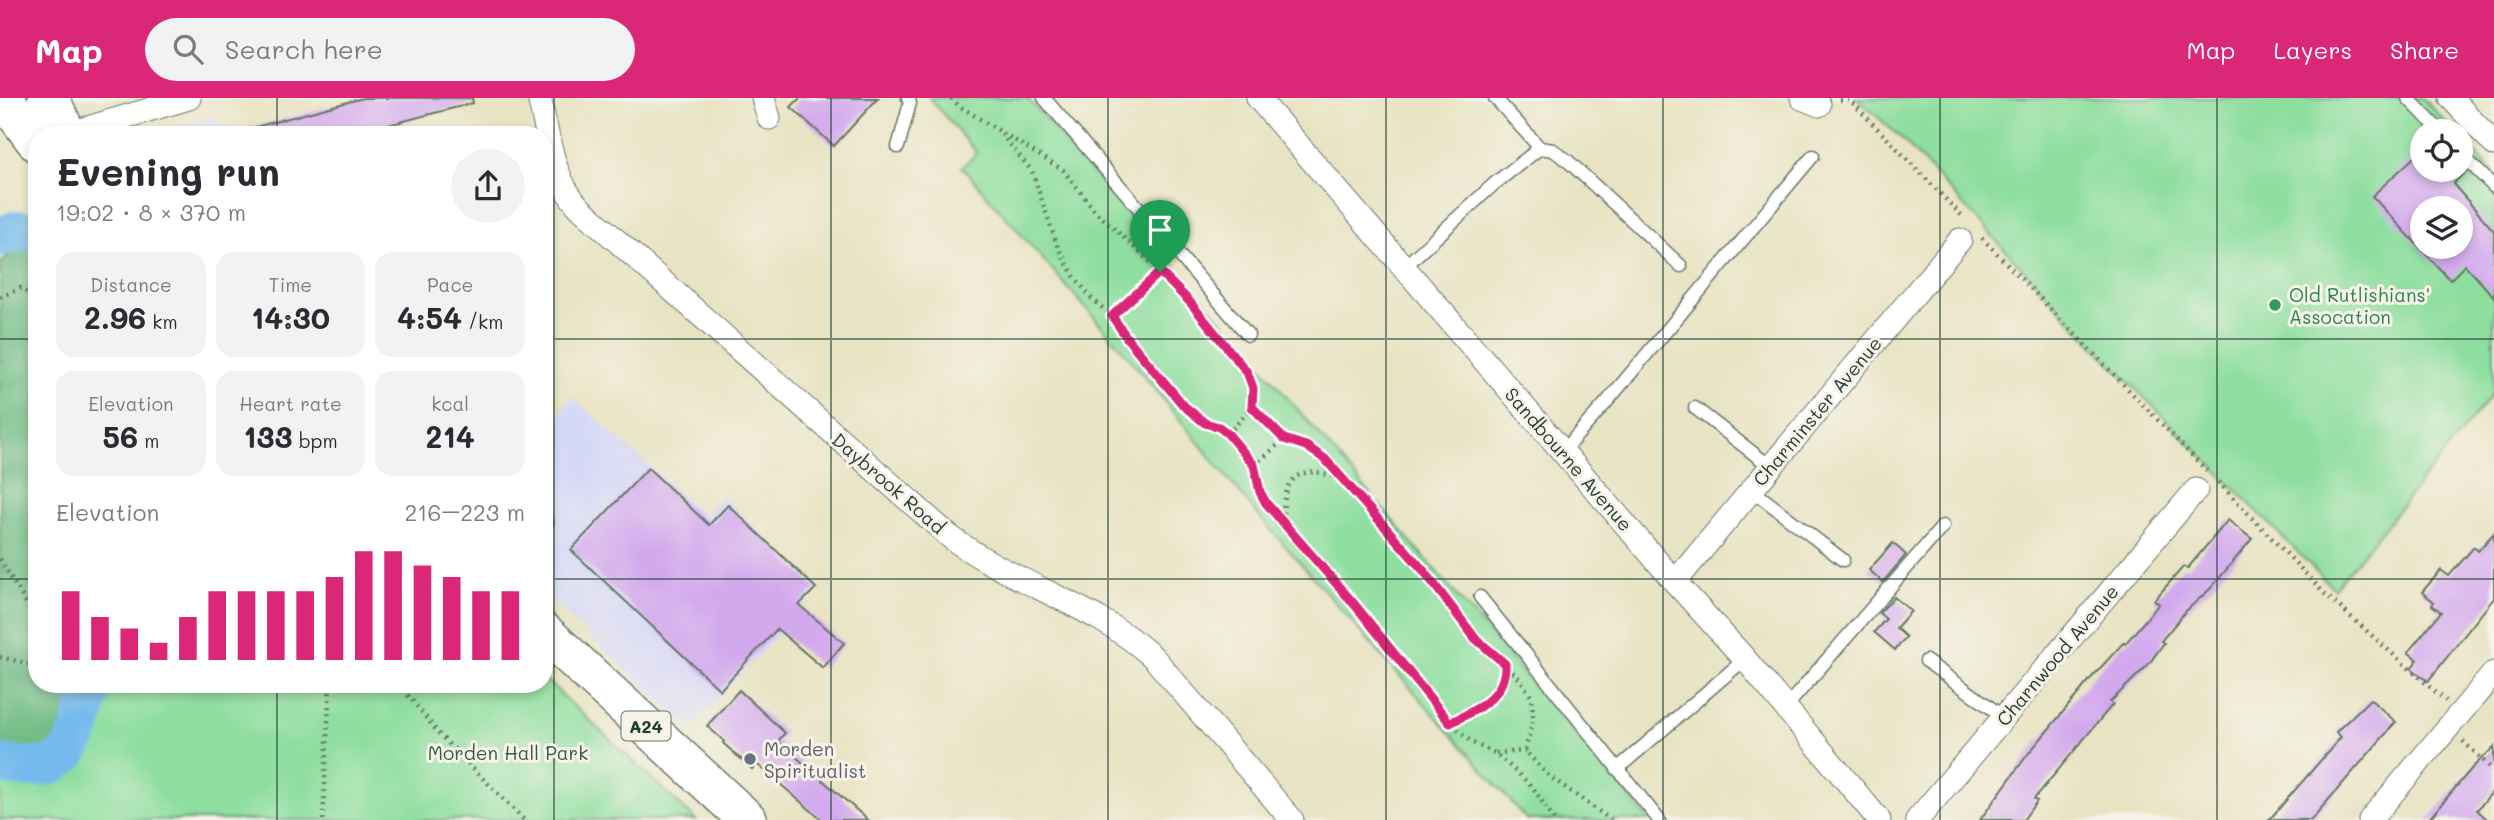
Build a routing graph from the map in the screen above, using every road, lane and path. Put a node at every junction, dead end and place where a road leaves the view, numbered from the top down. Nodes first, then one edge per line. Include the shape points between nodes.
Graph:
1 (47, 98) edge
2 (189, 98) edge
3 (540, 98) edge
4 (908, 98) edge
5 (951, 98) edge
6 (1044, 98) edge
7 (1258, 98) edge
8 (1495, 98) edge
9 (2408, 98) edge
10 (2451, 98) edge
11 (1820, 101) edge
12 (11, 102) edge
13 (2428, 119) edge
14 (63, 126) edge
15 (94, 126) edge
16 (544, 126) edge
17 (28, 129) edge
18 (996, 130) junction
19 (2494, 144) edge
20 (898, 147) dead end
21 (1540, 148) junction
22 (1813, 156) dead end
23 (2473, 166) edge
24 (553, 176) edge
25 (2494, 187) edge
26 (1970, 234) junction
27 (1681, 266) dead end
28 (1404, 267) junction
29 (1160, 272) junction
30 (28, 293) edge
31 (0, 297) edge
32 (1112, 316) junction
33 (1248, 335) dead end
34 (1252, 407) junction
35 (1695, 408) dead end
36 (1228, 434) junction
37 (1284, 439) junction
38 (1563, 451) junction
39 (1254, 465) junction
40 (1771, 467) junction
41 (1342, 479) junction
42 (1752, 490) junction
43 (2196, 490) dead end
44 (1283, 522) junction
45 (1943, 526) dead end
46 (0, 559) edge
47 (1843, 560) dead end
48 (1675, 582) junction
49 (1480, 597) dead end
50 (28, 607) edge
51 (553, 640) edge
52 (0, 657) edge
53 (1745, 659) junction
54 (1926, 661) dead end
55 (28, 664) edge
56 (1505, 664) junction
57 (2494, 673) edge
58 (330, 693) edge
59 (406, 693) edge
60 (2447, 701) dead end
61 (1786, 708) junction
62 (2005, 718) junction
63 (1450, 723) junction
64 (2462, 740) dead end
65 (1525, 751) junction
66 (1495, 753) junction
67 (1617, 769) junction
68 (2494, 771) edge
69 (323, 820) edge
70 (524, 820) edge
71 (748, 820) edge
72 (1292, 820) edge
73 (1554, 820) edge
74 (1611, 820) edge
75 (1659, 820) edge
76 (1879, 820) edge
77 (1917, 820) edge
78 (2370, 820) edge

1 - 14 highway
2 - 15 street
3 - 16 street, Daybrook Road
4 - 20 lane
5 - 18 path
6 - 33 lane
7 - 28 street, Sandbourne Avenue
8 - 21 lane
9 - 13 lane
10 - 19 street
11 - 26 path via 1850,100 1939,190
12 - 17 highway
18 - 29 path via 1063,170 1096,212
18 - 32 path via 1032,171 1058,248 1074,276 1091,299
21 - 27 lane via 1567,160
21 - 28 lane
22 - 38 lane
23 - 25 lane
24 - 72 street, Daybrook Road via 581,209 949,536 1130,636
26 - 40 street, Charminster Avenue
26 - 60 path via 2326,596
28 - 38 street, Sandbourne Avenue
29 - 32 path
29 - 34 path via 1247,372 1253,388
30 - 31 path via 21,288
32 - 36 path via 1184,406
34 - 36 path
34 - 37 path
35 - 40 lane
36 - 39 path
37 - 39 path
37 - 41 path via 1325,459
38 - 48 street, Sandbourne Avenue
39 - 44 path via 1260,492
40 - 42 street, Charminster Avenue
41 - 44 path via 1309,471 1294,478 1286,491
41 - 56 path via 1424,571 1475,638
42 - 47 lane
42 - 48 street, Charminster Avenue
43 - 62 street, Charnwood Avenue
44 - 63 path
45 - 61 lane
46 - 50 path
48 - 53 street, Sandbourne Avenue
49 - 67 lane
51 - 71 highway, A24
52 - 55 path
53 - 61 street, Sandbourne Avenue
53 - 67 lane
54 - 62 lane
56 - 63 path via 1500,688 1488,702
56 - 65 path via 1532,698 1534,720
57 - 78 street
58 - 69 path
59 - 70 path via 440,735
61 - 76 street, Sandbourne Avenue
62 - 77 street, Charnwood Avenue
63 - 66 path via 1473,743
64 - 68 path
65 - 66 path
65 - 74 path via 1549,776
66 - 73 path via 1534,789
67 - 75 lane

